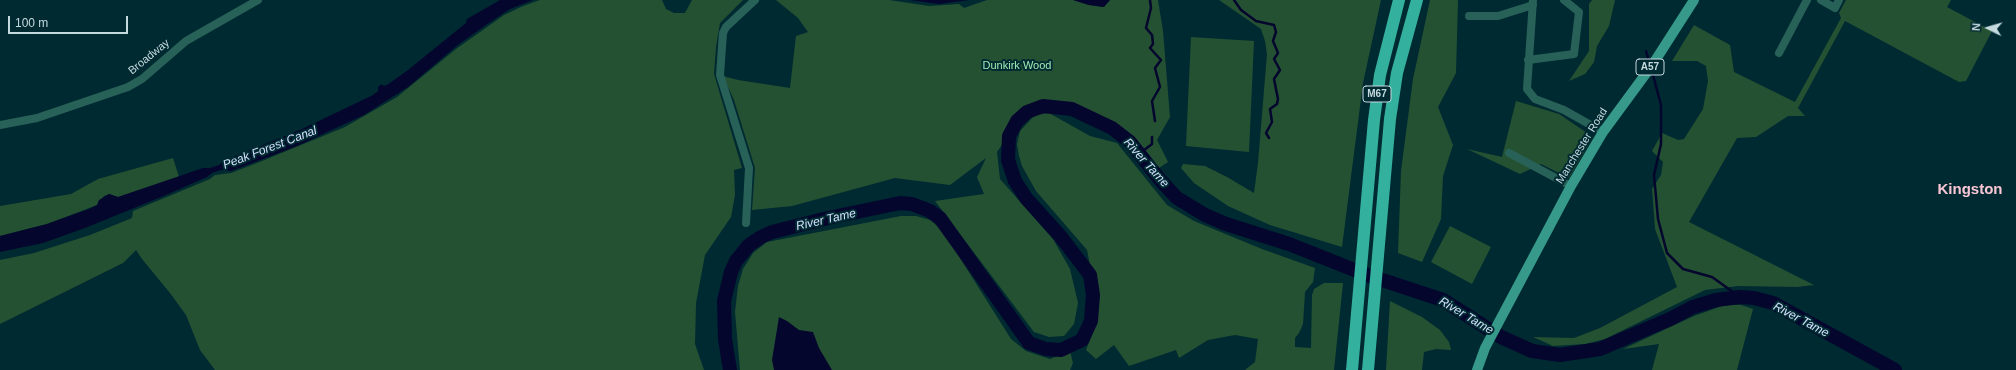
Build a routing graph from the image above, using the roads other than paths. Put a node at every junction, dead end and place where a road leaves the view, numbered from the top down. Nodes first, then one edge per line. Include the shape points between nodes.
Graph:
1 (258, 0) edge
2 (755, 0) edge
3 (1399, 0) edge
4 (1417, 0) edge
5 (1564, 0) edge
6 (1694, 0) edge
7 (1807, 0) edge
8 (1821, 0) edge
9 (1839, 0) edge
10 (1533, 2) edge
11 (1469, 16) dead end
12 (1779, 53) dead end
13 (1528, 60) junction
14 (0, 125) edge
15 (1603, 132) junction
16 (1509, 153) dead end
17 (1384, 185) junction
18 (1571, 186) junction
19 (1367, 190) junction
20 (746, 223) dead end
21 (1345, 370) edge
22 (1352, 370) edge
23 (1368, 370) edge
24 (1375, 370) edge
25 (1477, 370) edge

1 - 14 street, Broadway via 186,41 142,79 128,87 37,118
2 - 20 street via 726,27 723,33 720,75 749,168
3 - 19 highway, M67 via 1380,74
4 - 17 highway, M67 via 1397,73
5 - 13 street via 1579,12 1574,54
6 - 15 main road, Manchester Road / A57 via 1653,64
7 - 12 street
8 - 9 street via 1835,8
10 - 11 street via 1498,16
10 - 13 street
13 - 15 street via 1527,89 1534,99 1564,110
15 - 18 main road, Manchester Road / A57
16 - 18 street
17 - 23 highway, M67
17 - 24 highway, M67
18 - 25 main road, Manchester Road / A57 via 1485,348
19 - 21 highway, M67
19 - 22 highway, M67

